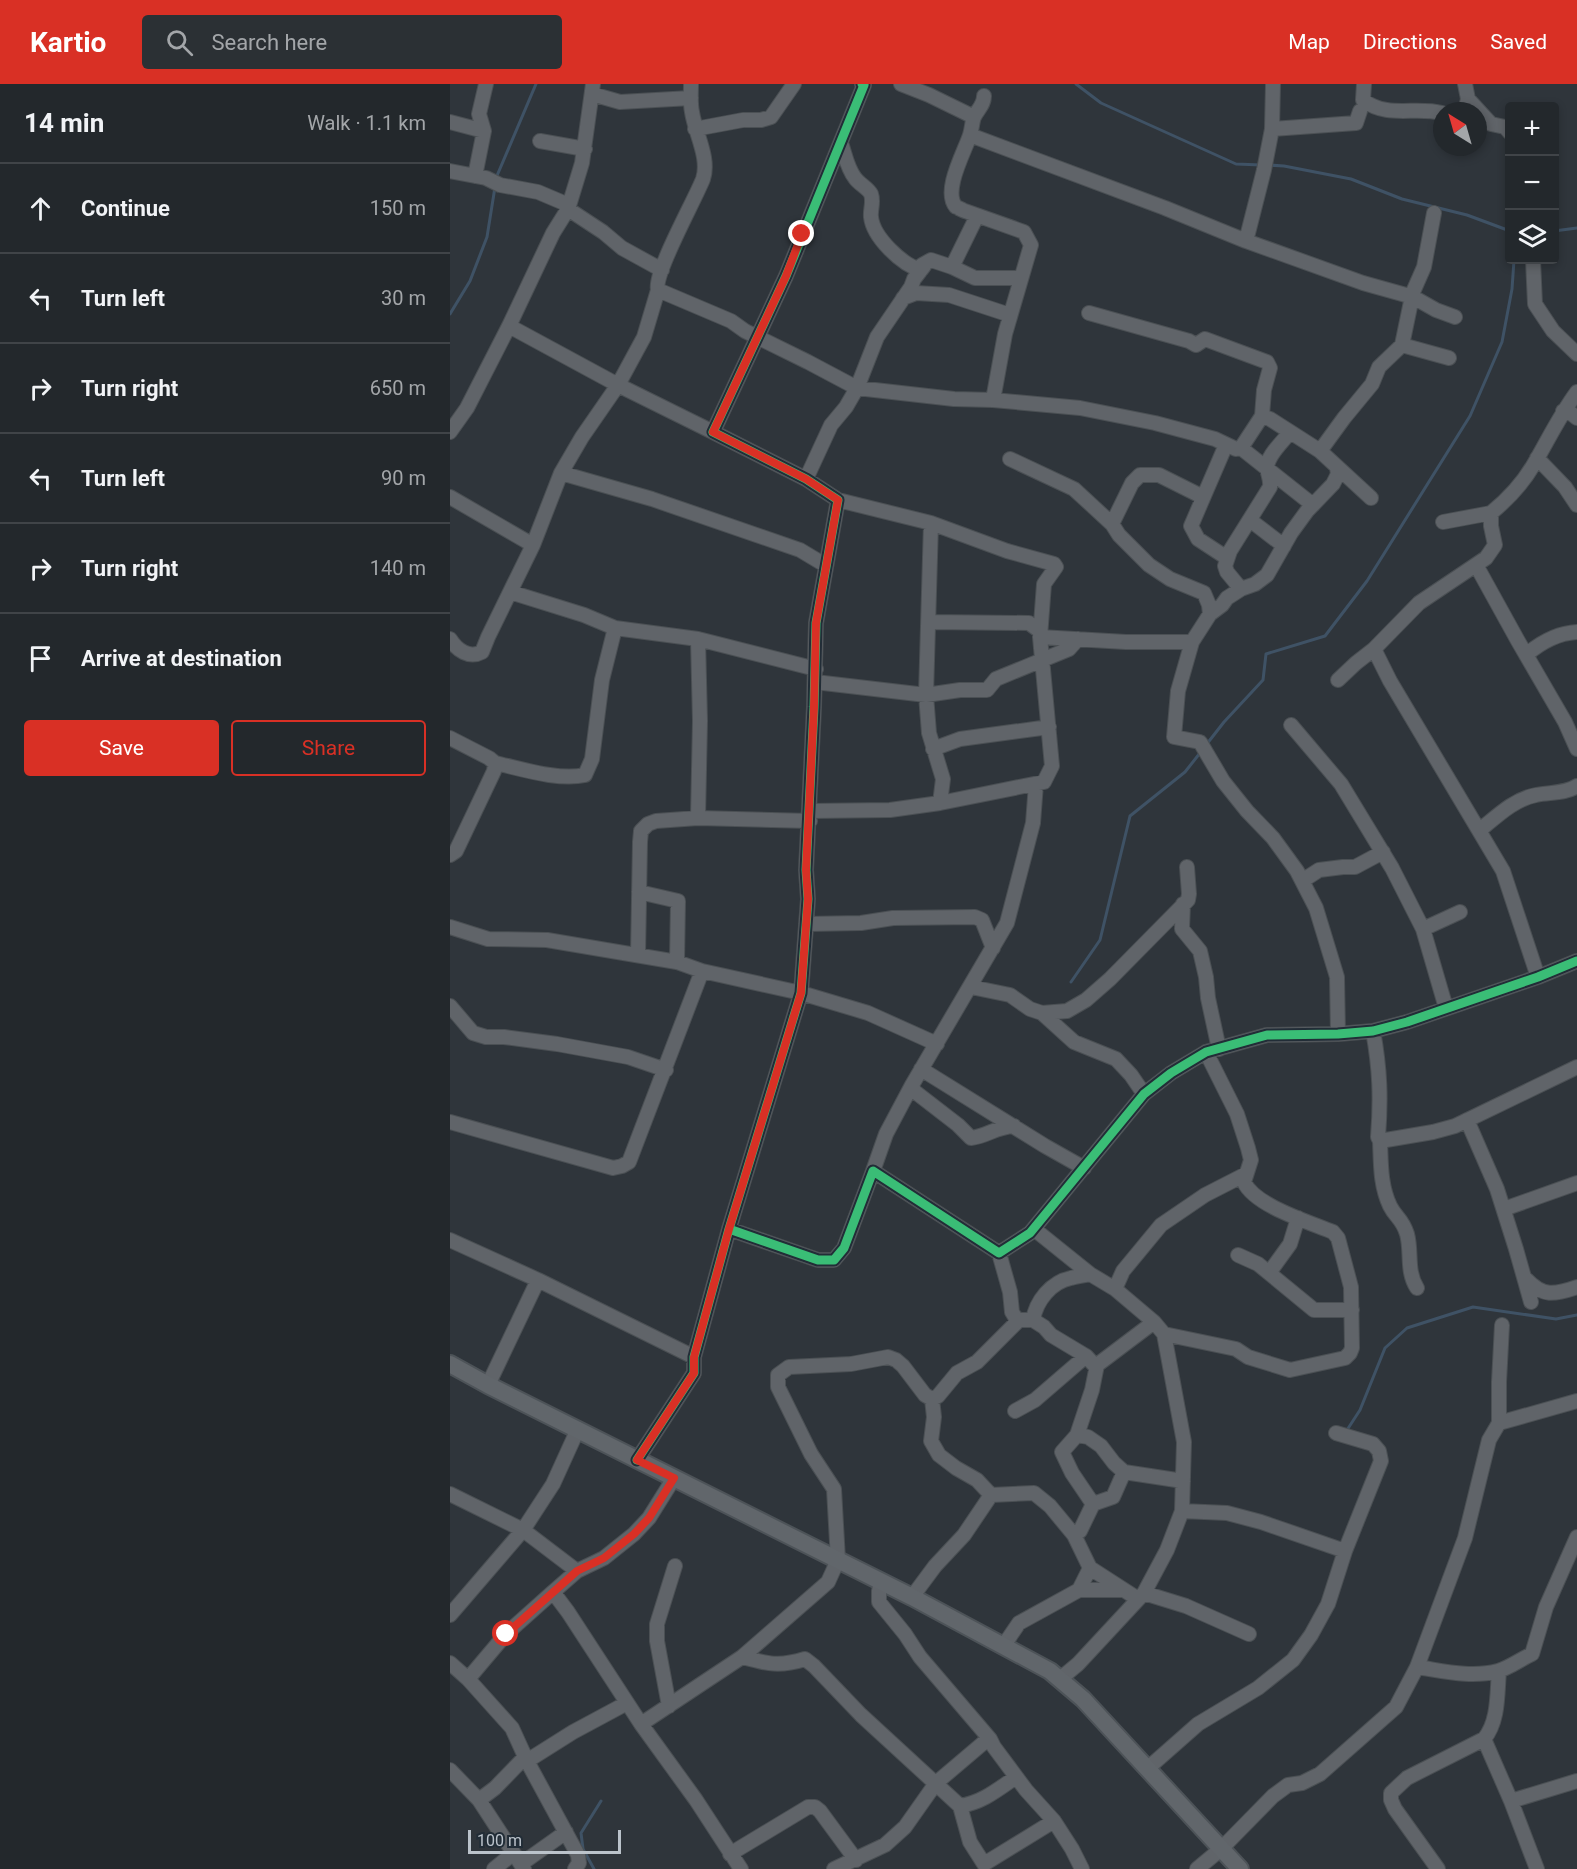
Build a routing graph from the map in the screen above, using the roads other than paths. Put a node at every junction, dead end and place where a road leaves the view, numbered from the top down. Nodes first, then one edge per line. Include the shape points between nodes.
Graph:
1 (486, 84) edge
2 (794, 84) edge
3 (864, 84) edge
4 (901, 84) edge
5 (1273, 84) edge
6 (1364, 84) edge
7 (1465, 84) edge
8 (592, 89) edge
9 (691, 91) edge
10 (984, 96) dead end
11 (1466, 102) edge
12 (1360, 111) dead end
13 (1433, 111) edge
14 (974, 117) junction
15 (1487, 121) edge
16 (450, 122) edge
17 (1505, 127) edge
18 (695, 129) junction
19 (1272, 129) junction
20 (484, 131) junction
21 (970, 135) junction
22 (540, 141) dead end
23 (841, 143) junction
24 (585, 149) junction
25 (450, 171) edge
26 (481, 177) junction
27 (568, 208) junction
28 (1434, 213) dead end
29 (976, 216) junction
30 (1246, 241) junction
31 (1533, 264) edge
32 (952, 267) junction
33 (662, 270) junction
34 (921, 270) junction
35 (1021, 278) junction
36 (658, 290) junction
37 (1413, 297) junction
38 (903, 298) junction
39 (1089, 313) dead end
40 (1011, 315) junction
41 (1455, 317) dead end
42 (509, 326) junction
43 (758, 337) junction
44 (1402, 345) junction
45 (1577, 354) edge
46 (1449, 358) dead end
47 (618, 385) junction
48 (857, 388) junction
49 (1577, 392) edge
50 (993, 400) junction
51 (1563, 411) junction
52 (1262, 416) junction
53 (1577, 418) edge
54 (450, 432) edge
55 (713, 432) junction
56 (1290, 432) junction
57 (1223, 444) junction
58 (1241, 448) junction
59 (1320, 451) junction
60 (1537, 458) junction
61 (1010, 459) dead end
62 (1337, 468) junction
63 (1267, 469) junction
64 (561, 474) junction
65 (806, 479) junction
66 (450, 497) edge
67 (1203, 497) junction
68 (1371, 498) dead end
69 (838, 500) junction
70 (1313, 505) junction
71 (1577, 505) edge
72 (1486, 518) junction
73 (1250, 520) junction
74 (1443, 522) dead end
75 (931, 523) junction
76 (1112, 524) junction
77 (533, 545) junction
78 (1284, 546) junction
79 (1227, 558) junction
80 (825, 565) junction
81 (1476, 565) junction
82 (1241, 589) junction
83 (510, 592) junction
84 (1210, 614) junction
85 (929, 622) junction
86 (615, 628) junction
87 (1577, 632) edge
88 (1041, 634) junction
89 (450, 639) edge
90 (698, 639) junction
91 (1078, 639) junction
92 (1192, 642) junction
93 (1374, 649) junction
94 (1526, 655) junction
95 (1042, 660) junction
96 (815, 675) junction
97 (1338, 680) dead end
98 (926, 695) junction
99 (1291, 725) dead end
100 (1049, 727) junction
101 (450, 738) edge
102 (933, 749) junction
103 (1577, 749) edge
104 (495, 763) junction
105 (1036, 784) junction
106 (1577, 786) edge
107 (940, 803) junction
108 (810, 816) junction
109 (698, 818) junction
110 (1480, 830) junction
111 (1383, 852) junction
112 (450, 855) edge
113 (1187, 867) dead end
114 (1302, 881) junction
115 (639, 892) junction
116 (1183, 904) junction
117 (1460, 912) dead end
118 (806, 924) junction
119 (450, 927) edge
120 (1424, 929) junction
121 (993, 948) junction
122 (638, 955) junction
123 (1577, 961) edge
124 (677, 962) junction
125 (702, 971) junction
126 (1538, 977) junction
127 (971, 987) junction
128 (801, 993) junction
129 (450, 1005) edge
130 (1446, 1008) junction
131 (1042, 1014) junction
132 (1373, 1031) junction
133 (1338, 1034) junction
134 (937, 1044) junction
135 (1212, 1050) junction
136 (1577, 1067) edge
137 (921, 1069) junction
138 (666, 1070) junction
139 (912, 1085) junction
140 (1144, 1094) junction
141 (1467, 1120) junction
142 (450, 1122) edge
143 (1014, 1126) junction
144 (1380, 1141) junction
145 (1084, 1168) junction
146 (873, 1171) junction
147 (1246, 1174) junction
148 (1577, 1183) edge
149 (1504, 1209) junction
150 (1298, 1218) junction
151 (729, 1229) junction
152 (1034, 1229) junction
153 (450, 1240) edge
154 (999, 1253) junction
155 (1238, 1255) dead end
156 (1269, 1273) junction
157 (1090, 1274) junction
158 (1524, 1277) junction
159 (538, 1280) junction
160 (1577, 1287) edge
161 (1417, 1288) dead end
162 (1115, 1289) junction
163 (1531, 1302) dead end
164 (1352, 1310) junction
165 (1026, 1320) junction
166 (1154, 1322) junction
167 (1502, 1325) dead end
168 (1164, 1334) junction
169 (1086, 1356) junction
170 (694, 1357) junction
171 (450, 1364) edge
172 (1096, 1367) junction
173 (488, 1385) junction
174 (932, 1399) junction
175 (1577, 1401) edge
176 (1015, 1411) dead end
177 (1499, 1423) junction
178 (578, 1429) junction
179 (1336, 1433) dead end
180 (1077, 1435) junction
181 (637, 1460) junction
182 (1124, 1472) junction
183 (674, 1478) junction
184 (1183, 1481) junction
185 (450, 1494) edge
186 (992, 1495) junction
187 (1093, 1504) junction
188 (1182, 1511) junction
189 (522, 1530) junction
190 (1074, 1535) junction
191 (1577, 1537) edge
192 (1345, 1551) junction
193 (838, 1560) junction
194 (675, 1566) dead end
195 (1090, 1568) junction
196 (577, 1571) junction
197 (881, 1582) junction
198 (1079, 1590) junction
199 (1125, 1590) junction
200 (553, 1592) junction
201 (1141, 1596) junction
202 (912, 1597) junction
203 (450, 1615) edge
204 (1249, 1634) dead end
205 (1004, 1645) junction
206 (742, 1658) junction
207 (450, 1663) edge
208 (1417, 1666) junction
209 (1499, 1671) junction
210 (468, 1679) junction
211 (1060, 1679) junction
212 (627, 1703) junction
213 (669, 1706) junction
214 (641, 1724) junction
215 (990, 1739) junction
216 (1484, 1739) junction
217 (526, 1759) junction
218 (450, 1770) edge
219 (1147, 1770) junction
220 (1016, 1777) junction
221 (1577, 1780) edge
222 (936, 1783) junction
223 (479, 1800) junction
224 (1511, 1801) junction
225 (960, 1806) junction
226 (1054, 1821) junction
227 (566, 1832) junction
228 (1221, 1849) junction
229 (512, 1851) junction
230 (730, 1854) junction
231 (856, 1860) junction
232 (523, 1866) edge
233 (494, 1869) edge
234 (575, 1869) edge
235 (741, 1869) edge
236 (834, 1869) edge
237 (1082, 1869) edge
238 (1197, 1869) edge
239 (1240, 1869) edge
240 (1438, 1869) edge
241 (1537, 1869) edge

1 - 20 street via 479,114
2 - 18 street via 771,117
3 - 23 street
4 - 14 street
5 - 19 street
6 - 13 street via 1363,100 1373,108
7 - 11 street
8 - 9 street via 620,102
8 - 24 street
9 - 18 street
10 - 14 street
12 - 19 street via 1356,123
14 - 21 street
15 - 17 street
16 - 20 street
18 - 33 street via 704,176
19 - 30 street
20 - 26 street
21 - 29 street via 952,182 953,200 957,207
21 - 30 street
22 - 24 street
23 - 34 street via 854,177 871,192 875,228 902,261
23 - 43 street
24 - 27 street
25 - 26 street
26 - 27 street via 538,192
27 - 33 street via 622,248
27 - 42 street
28 - 37 street via 1424,267
29 - 32 street
29 - 35 street via 1023,232 1029,239 1031,245
30 - 37 street
31 - 45 street via 1535,304 1553,331
32 - 34 street via 931,260
32 - 35 street via 975,278
33 - 36 street
34 - 38 street
35 - 40 street
36 - 43 street
36 - 47 street via 644,337
37 - 41 street
37 - 44 street
38 - 40 street via 916,293 949,295
38 - 48 street via 878,337
39 - 52 street via 1196,345 1205,339 1267,362 1270,368
40 - 50 street
42 - 47 street
42 - 54 street via 467,408
43 - 48 street
43 - 55 street
44 - 46 street
44 - 59 street via 1379,368 1372,384
47 - 55 street
47 - 64 street
48 - 50 street
48 - 65 street via 831,425
49 - 51 street
50 - 57 street via 1080,408 1155,423
51 - 53 street
51 - 60 street
52 - 56 street
52 - 58 street
55 - 65 street
56 - 59 street
56 - 63 street via 1268,460
57 - 58 street
57 - 67 street
58 - 63 street
59 - 62 street
60 - 71 street
60 - 72 street via 1506,500
61 - 76 street via 1074,489
62 - 68 street
62 - 70 street via 1333,484
63 - 70 street
63 - 73 street via 1270,487
64 - 77 street
64 - 80 street via 652,499 800,550
65 - 69 street
66 - 77 street
67 - 76 street via 1159,475 1140,475
67 - 79 street via 1191,525 1198,539
69 - 75 street
69 - 80 street
70 - 78 street
72 - 74 street
72 - 81 street via 1495,545
73 - 78 street
73 - 79 street
75 - 85 street
75 - 88 street via 1054,564 1056,567 1044,584
76 - 84 street via 1149,565 1204,593
77 - 83 street
78 - 82 street via 1267,576
79 - 82 street via 1227,572
80 - 96 street via 816,623
81 - 93 street via 1419,603
81 - 94 street
82 - 84 street
83 - 86 street
83 - 89 street via 482,652 465,653
84 - 92 street
85 - 88 street via 1029,623
85 - 98 street
86 - 90 street
86 - 104 street via 602,680 592,759 585,775 557,776
87 - 94 street via 1547,641
88 - 91 street
88 - 95 street
90 - 96 street
90 - 109 street
91 - 92 street
91 - 95 street via 1069,649
92 - 114 street via 1178,691 1174,737 1200,742 1223,781 1273,838
93 - 97 street
93 - 110 street
94 - 103 street
95 - 98 street via 996,679 987,690
95 - 100 street
96 - 98 street
96 - 108 street
98 - 102 street
99 - 111 street via 1341,784
100 - 102 street via 960,739
100 - 105 street via 1052,766 1044,782
101 - 104 street
102 - 107 street via 943,779
104 - 112 street via 456,851
105 - 107 street
105 - 121 street via 1033,823 1007,922
106 - 110 street via 1533,795 1510,806
107 - 108 street
108 - 109 street
108 - 118 street
109 - 115 street via 656,821 641,831
110 - 126 street via 1503,871
111 - 114 street via 1355,867 1319,870
111 - 120 street
113 - 116 street via 1189,894
114 - 133 street via 1316,908 1337,977
115 - 122 street
115 - 124 street via 678,901
116 - 131 street via 1086,1000 1067,1011
116 - 135 street via 1182,928 1200,951 1206,977
117 - 120 street
118 - 121 street via 975,917 982,920
118 - 128 street
119 - 122 street via 488,939 547,940
120 - 130 street
121 - 127 street
122 - 124 street
123 - 126 street
124 - 125 street
125 - 128 street
125 - 138 street
126 - 130 street
127 - 131 street via 1010,995
127 - 134 street
128 - 134 street via 868,1013
128 - 151 street
129 - 138 street via 473,1033 486,1037 628,1057
130 - 132 street
131 - 140 street via 1074,1042 1116,1059
132 - 133 street
132 - 144 street via 1381,1104
133 - 135 street via 1267,1035
134 - 137 street
135 - 140 street
135 - 147 street via 1245,1136 1251,1160
136 - 141 street
137 - 139 street
137 - 143 street
138 - 142 street via 629,1162 614,1168
139 - 143 street via 914,1091 971,1138
139 - 146 street via 886,1134
140 - 145 street
141 - 144 street via 1433,1132
141 - 149 street
143 - 145 street
144 - 161 street via 1383,1186 1392,1209 1403,1221 1412,1279
145 - 152 street
146 - 151 street via 844,1248 834,1260 818,1260
146 - 154 street
147 - 150 street via 1247,1190 1255,1197
147 - 162 street via 1205,1195 1161,1225 1124,1271
148 - 149 street
149 - 158 street
150 - 156 street via 1290,1244
150 - 164 street via 1333,1232 1338,1238 1351,1287
151 - 170 street
152 - 154 street
152 - 157 street
153 - 159 street
154 - 165 street via 1012,1312
155 - 156 street
156 - 164 street via 1314,1310
157 - 162 street
157 - 165 street via 1058,1283
158 - 160 street via 1536,1289 1549,1294
158 - 163 street
159 - 170 street
159 - 173 street
162 - 166 street
164 - 168 street via 1350,1353 1345,1358 1290,1370 1248,1357 1236,1349
165 - 169 street
165 - 174 street via 977,1362 957,1373
166 - 168 street
166 - 172 street
167 - 177 street
168 - 184 street via 1184,1442
169 - 172 street
169 - 176 street via 1035,1400
170 - 181 street via 694,1373
171 - 173 main road
172 - 180 street
173 - 178 main road
174 - 186 street via 931,1441 939,1455
174 - 193 street via 903,1366 888,1357 851,1364 789,1367 778,1375 778,1387 811,1454 834,1489
175 - 177 street
177 - 208 street via 1489,1440 1465,1538
178 - 181 main road
178 - 189 street via 553,1484
179 - 192 street via 1373,1444 1381,1461
180 - 182 street via 1101,1446
180 - 187 street via 1062,1452
181 - 183 main road
182 - 184 street
182 - 187 street via 1113,1497
183 - 193 main road
183 - 196 street via 634,1534 604,1558
184 - 188 street
185 - 189 street
186 - 190 street via 1034,1493
186 - 202 street
187 - 190 street via 1080,1531
188 - 192 street via 1227,1513
188 - 201 street via 1167,1550
189 - 196 street
189 - 203 street
190 - 195 street
191 - 209 street via 1546,1607 1532,1654
192 - 219 street via 1328,1604 1293,1660 1258,1688 1198,1724
193 - 197 main road
193 - 206 street via 828,1582
194 - 213 street via 657,1624
195 - 198 street
195 - 199 street
196 - 200 street
197 - 202 main road
197 - 215 street via 879,1602
198 - 199 street
198 - 205 street via 1019,1623
199 - 201 street
200 - 210 street via 506,1634
200 - 212 street
201 - 204 street via 1186,1606
201 - 211 street
202 - 205 main road
205 - 211 main road
206 - 213 street
206 - 222 street via 775,1665 805,1659
207 - 210 street
208 - 209 street via 1466,1675
208 - 228 street via 1396,1707 1320,1774 1288,1785 1273,1796
209 - 216 street via 1494,1722
210 - 217 street via 512,1728
211 - 219 main road
212 - 214 street
212 - 217 street
213 - 214 street
214 - 230 street
215 - 220 street
215 - 222 street
216 - 224 street
216 - 240 street via 1407,1778 1391,1793 1395,1809
217 - 223 street
217 - 227 street
218 - 223 street
219 - 228 main road
220 - 225 street via 974,1804
220 - 226 street
221 - 224 street
222 - 225 street
222 - 231 street via 898,1833 885,1845
223 - 229 street
224 - 241 street
225 - 226 street via 970,1842 984,1864
226 - 237 street
227 - 232 street
227 - 234 street via 579,1854
228 - 238 street
228 - 239 main road
229 - 232 street
229 - 233 street
230 - 231 street via 815,1806
230 - 235 street
231 - 236 street

